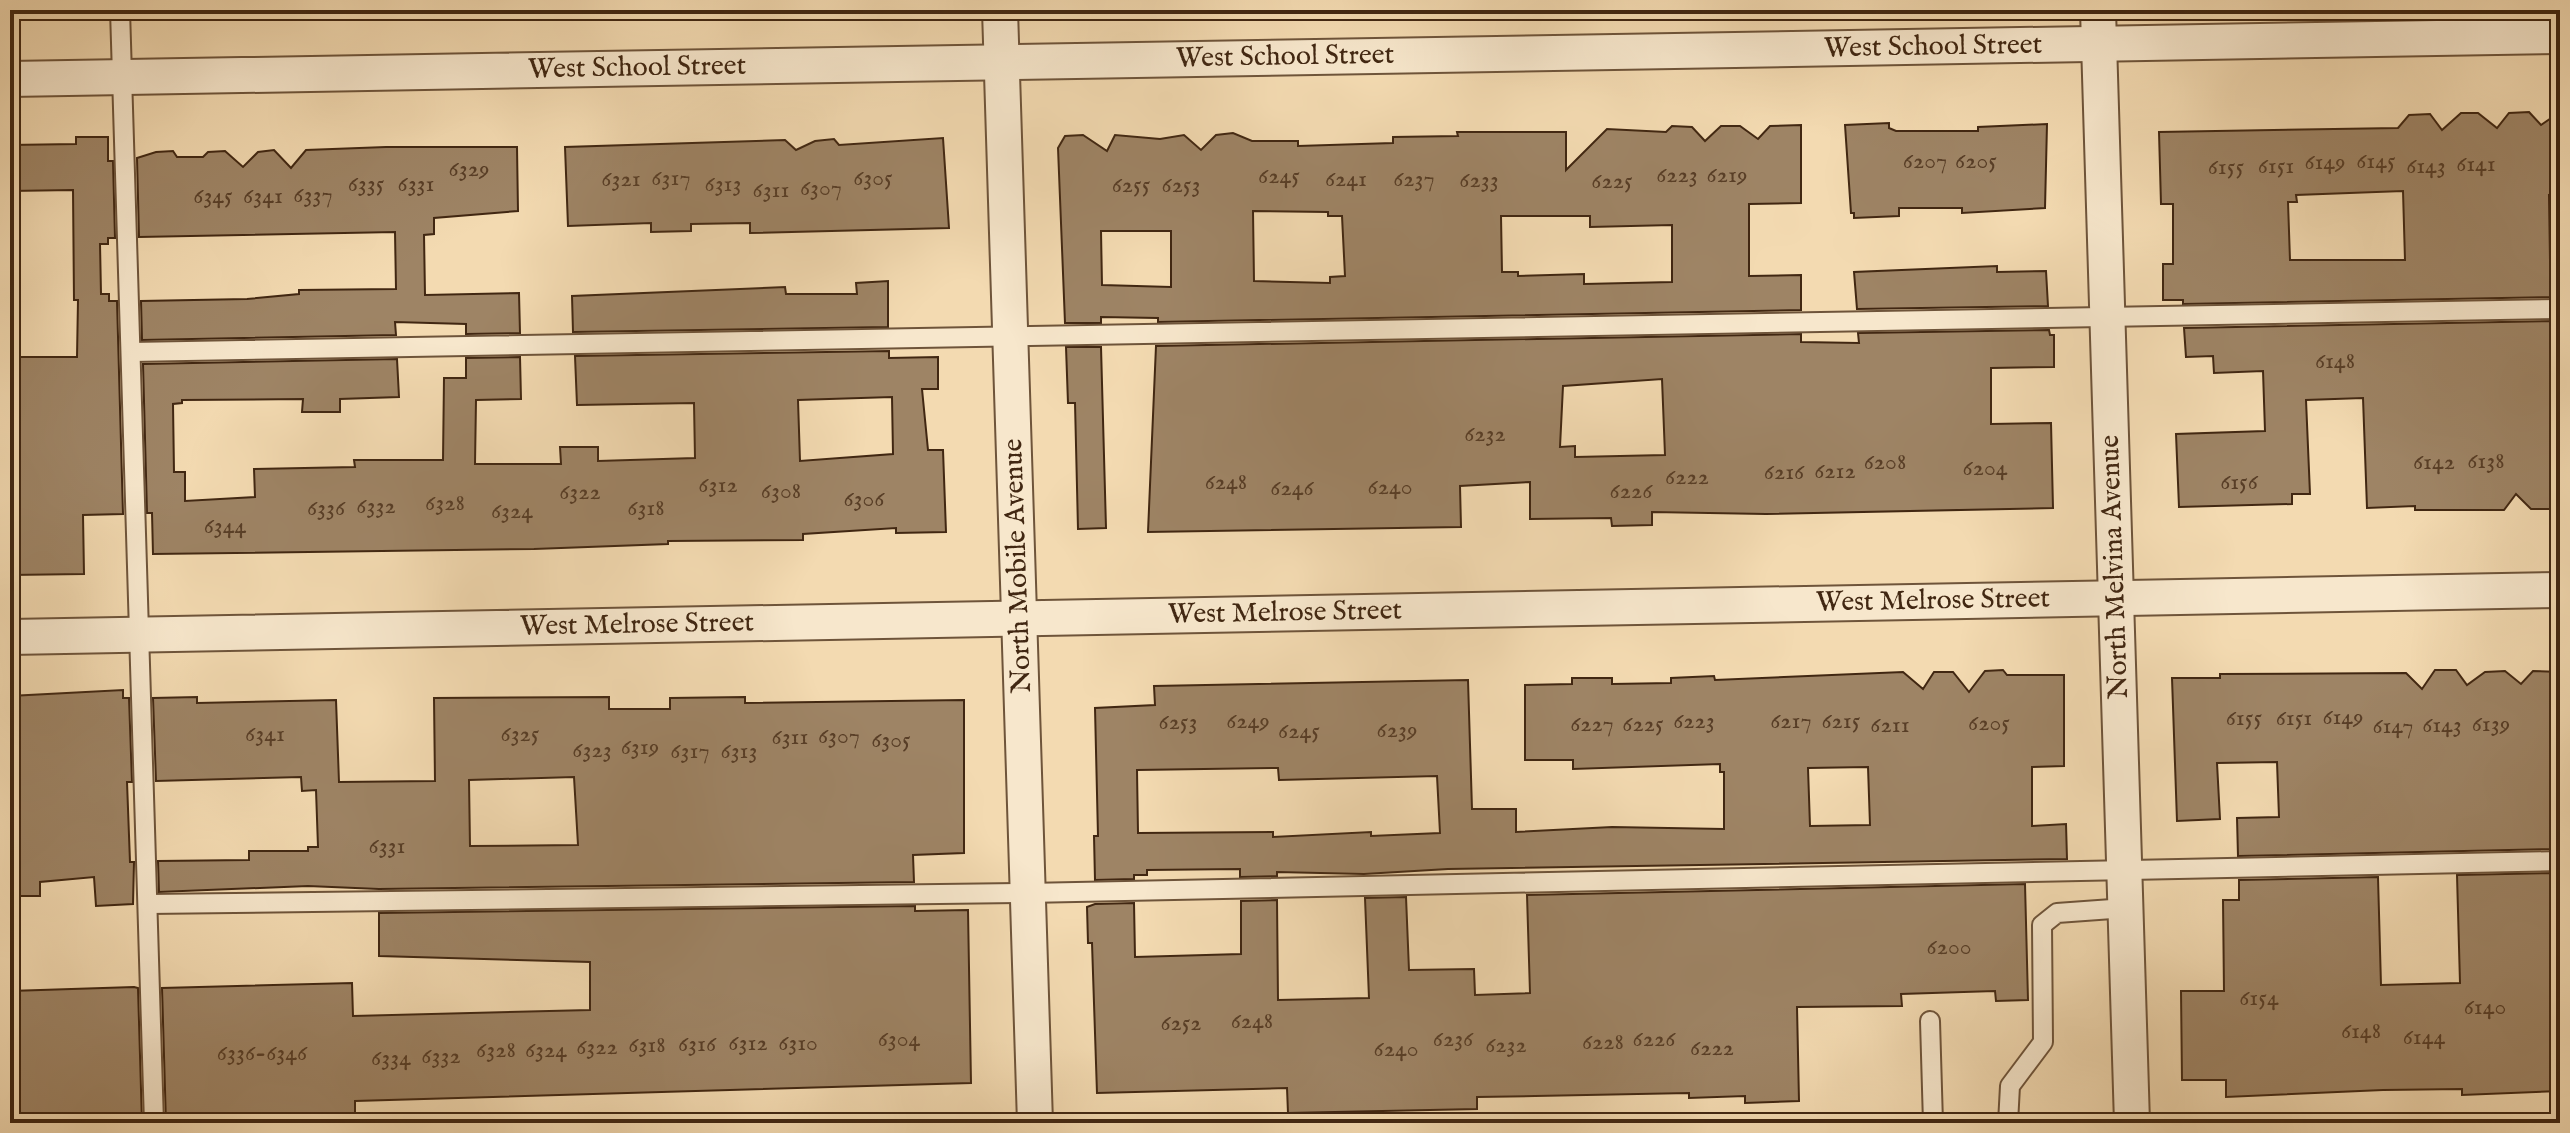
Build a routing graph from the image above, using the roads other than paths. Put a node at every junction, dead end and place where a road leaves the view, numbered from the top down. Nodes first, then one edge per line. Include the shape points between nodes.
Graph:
1 (120, 10) edge
2 (1000, 10) edge
3 (2098, 10) edge
4 (2560, 36) edge
5 (2099, 44) junction
6 (1002, 62) junction
7 (122, 77) junction
8 (10, 79) edge
9 (2560, 309) edge
10 (2107, 317) junction
11 (1010, 336) junction
12 (131, 352) junction
13 (2560, 590) edge
14 (2116, 598) junction
15 (1019, 618) junction
16 (139, 634) junction
17 (10, 637) edge
18 (2560, 861) edge
19 (2124, 872) junction
20 (1027, 893) junction
21 (148, 904) junction
22 (2126, 908) junction
23 (1930, 1021) dead end
24 (154, 1123) edge
25 (1035, 1123) edge
26 (1933, 1123) edge
27 (2008, 1123) edge
28 (2132, 1123) edge

1 - 7 lane
2 - 6 street, North Mobile Avenue
3 - 5 street, North Melvina Avenue
4 - 5 street, West School Street
5 - 6 street, West School Street
5 - 10 street, North Melvina Avenue
6 - 7 street, West School Street
6 - 11 street, North Mobile Avenue
7 - 8 street, West School Street
7 - 12 lane
9 - 10 lane
10 - 11 lane
10 - 14 street, North Melvina Avenue
11 - 12 lane
11 - 15 street, North Mobile Avenue
12 - 16 lane
13 - 14 street, West Melrose Street
14 - 15 street, West Melrose Street
14 - 19 street, North Melvina Avenue
15 - 16 street, West Melrose Street
15 - 20 street, North Mobile Avenue
16 - 17 street, West Melrose Street
16 - 21 lane
18 - 19 lane
19 - 20 lane
19 - 22 street, North Melvina Avenue
20 - 21 lane
20 - 25 street, North Mobile Avenue
21 - 24 lane
22 - 27 lane via 2057,913 2042,925 2043,1042 2010,1086
22 - 28 street, North Melvina Avenue
23 - 26 lane

